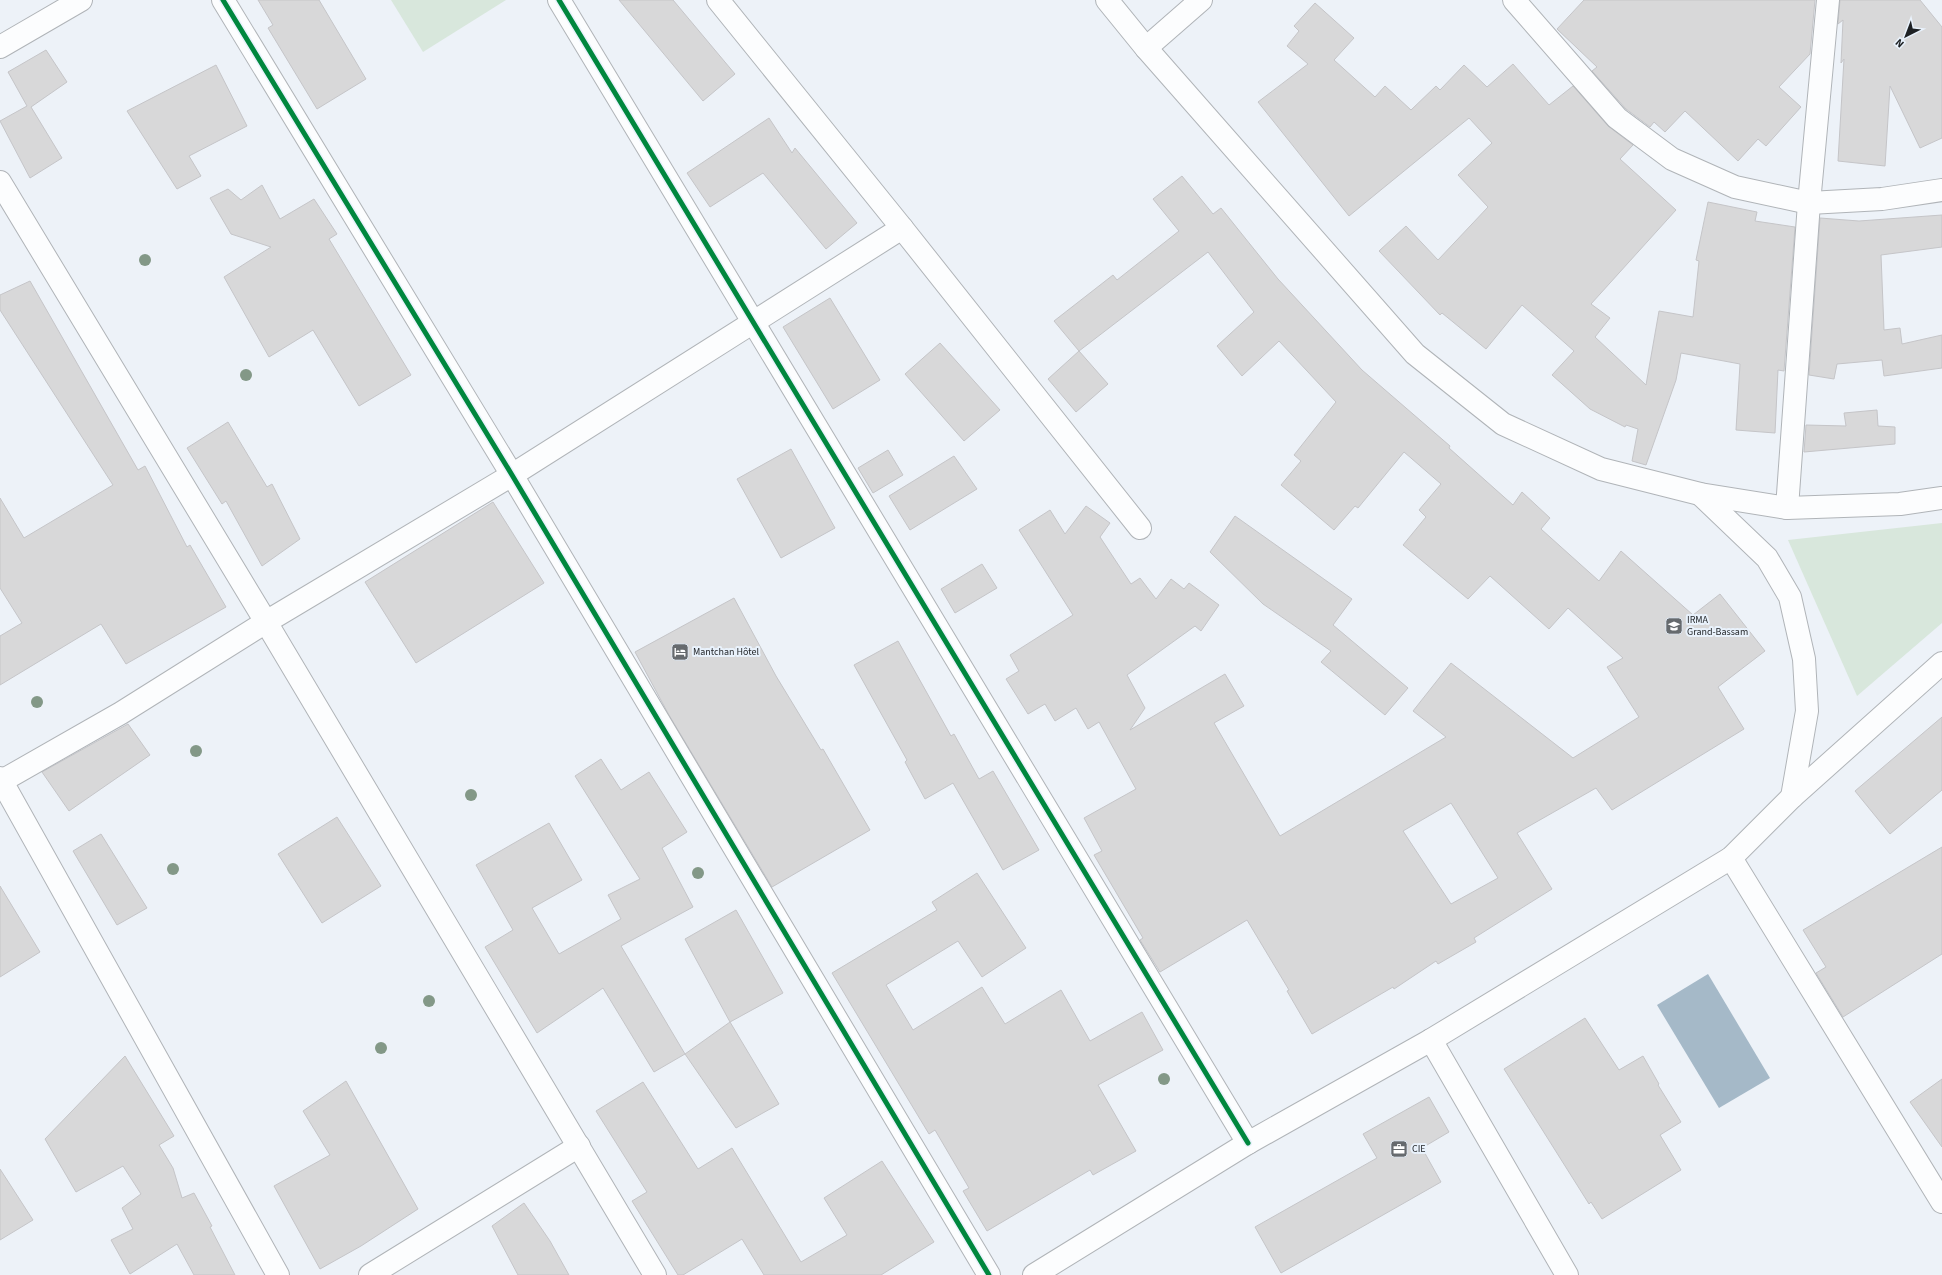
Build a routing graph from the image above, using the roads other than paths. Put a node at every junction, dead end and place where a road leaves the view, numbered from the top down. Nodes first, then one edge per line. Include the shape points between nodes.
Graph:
1 (81, 0) edge
2 (223, 0) edge
3 (559, 0) edge
4 (718, 0) edge
5 (1107, 0) edge
6 (1201, 0) edge
7 (1514, 0) edge
8 (1828, 0) edge
9 (0, 47) edge
10 (1146, 48) junction
11 (0, 182) edge
12 (1942, 190) edge
13 (1809, 203) junction
14 (902, 228) junction
15 (754, 323) junction
16 (512, 475) junction
17 (1700, 494) junction
18 (1942, 498) edge
19 (1787, 508) junction
20 (1140, 528) dead end
21 (266, 622) junction
22 (1942, 663) edge
23 (0, 780) edge
24 (1792, 797) junction
25 (1731, 858) junction
26 (1431, 1040) junction
27 (1248, 1143) junction
28 (579, 1146) junction
29 (1942, 1202) edge
30 (278, 1275) edge
31 (370, 1275) edge
32 (655, 1275) edge
33 (989, 1275) edge
34 (1034, 1275) edge
35 (1567, 1275) edge

1 - 9 street
2 - 16 street
3 - 15 street
4 - 14 street
5 - 10 street
6 - 10 street
7 - 13 street via 1617,118 1672,159 1735,187
8 - 13 street
10 - 17 street via 1415,354 1503,424 1601,469
11 - 21 street
12 - 13 street via 1882,199
13 - 19 street
14 - 15 street
14 - 20 street
15 - 16 street
15 - 27 street
16 - 21 street
16 - 33 street
17 - 19 street
17 - 24 street via 1767,558 1790,597 1804,659 1807,711
18 - 19 street via 1900,504
21 - 23 street via 120,713
21 - 28 street
22 - 24 street
23 - 30 street
24 - 25 street
25 - 26 street
25 - 29 street
26 - 27 street
26 - 35 street
27 - 34 street
28 - 31 street
28 - 32 street

